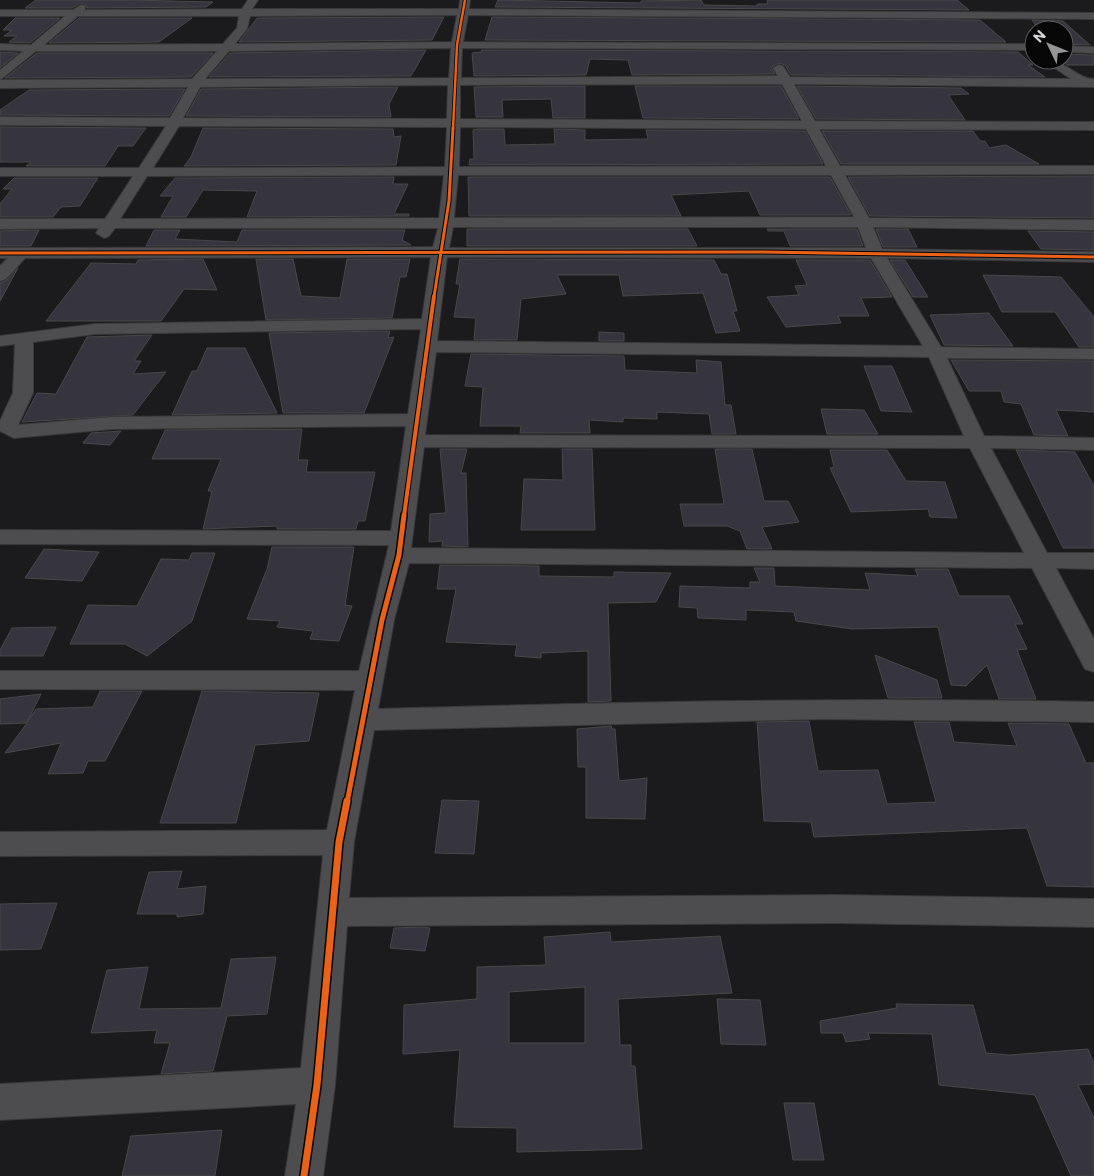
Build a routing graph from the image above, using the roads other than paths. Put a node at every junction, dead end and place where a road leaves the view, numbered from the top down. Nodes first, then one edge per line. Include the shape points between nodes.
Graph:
1 (90, 0) edge
2 (253, 0) edge
3 (985, 5) dead end
4 (465, 6) edge
5 (748, 7) edge
6 (76, 12) junction
7 (245, 12) junction
8 (0, 13) edge
9 (994, 15) junction
10 (1094, 16) edge
11 (1024, 41) edge
12 (458, 45) junction
13 (767, 46) junction
14 (0, 47) edge
15 (35, 47) junction
16 (226, 47) junction
17 (1024, 48) edge
18 (1074, 49) edge
19 (1094, 50) edge
20 (1065, 70) edge
21 (0, 76) edge
22 (784, 80) junction
23 (197, 81) junction
24 (456, 83) junction
25 (0, 84) edge
26 (1091, 86) edge
27 (0, 121) edge
28 (174, 124) junction
29 (454, 124) junction
30 (811, 124) junction
31 (1094, 126) edge
32 (836, 170) junction
33 (1094, 170) edge
34 (453, 171) junction
35 (0, 172) edge
36 (143, 173) junction
37 (448, 222) junction
38 (864, 222) junction
39 (0, 224) edge
40 (111, 224) junction
41 (1094, 225) edge
42 (440, 252) junction
43 (876, 252) junction
44 (0, 253) edge
45 (21, 253) junction
46 (90, 253) junction
47 (1094, 257) edge
48 (0, 276) edge
49 (429, 335) junction
50 (24, 337) junction
51 (0, 340) edge
52 (936, 354) junction
53 (1094, 354) edge
54 (416, 431) junction
55 (976, 442) junction
56 (1094, 444) edge
57 (0, 537) edge
58 (400, 547) junction
59 (1041, 561) junction
60 (1094, 561) edge
61 (1094, 662) edge
62 (0, 680) edge
63 (370, 680) junction
64 (1094, 712) edge
65 (364, 720) junction
66 (339, 842) junction
67 (0, 844) edge
68 (331, 912) junction
69 (1094, 913) edge
70 (317, 1085) junction
71 (0, 1102) edge
72 (304, 1176) edge

1 - 6 street
2 - 7 street
3 - 9 street
4 - 5 street
4 - 7 street
4 - 12 street
5 - 9 street
5 - 13 street
6 - 7 street
6 - 8 street
6 - 15 street
7 - 16 street via 242,29
9 - 10 street
9 - 11 street
12 - 13 street
12 - 16 street
12 - 24 street
13 - 17 street
13 - 22 street
14 - 15 street
15 - 16 street
15 - 21 street
16 - 23 street
18 - 19 street
20 - 26 street
22 - 24 street
22 - 26 street
22 - 30 street
23 - 24 street
23 - 25 street
23 - 28 street
24 - 29 street
27 - 28 street
28 - 29 street
28 - 36 street
29 - 30 street
29 - 34 street
30 - 31 street
30 - 32 street
32 - 33 street
32 - 34 street
32 - 38 street
34 - 36 street
34 - 37 street
35 - 36 street
36 - 40 street
37 - 38 street
37 - 40 street
37 - 42 street
38 - 41 street
38 - 43 street
39 - 40 street
40 - 46 street
42 - 43 street
42 - 46 street
42 - 49 street
43 - 47 street
43 - 52 street
44 - 45 street
45 - 46 street
45 - 48 street
49 - 50 street via 95,328
49 - 52 street
49 - 54 street
50 - 51 street
50 - 54 street via 23,393 7,427 14,432 112,423
52 - 53 street
52 - 55 street
54 - 55 street
54 - 58 street
55 - 56 street
55 - 59 street
57 - 58 street
58 - 59 street via 647,559
58 - 63 street
59 - 60 street
59 - 61 street
62 - 63 street
63 - 65 street
64 - 65 street via 940,708 716,710
65 - 66 street
66 - 67 street
66 - 68 street
68 - 69 street via 834,909
68 - 70 street
70 - 71 street
70 - 72 street

